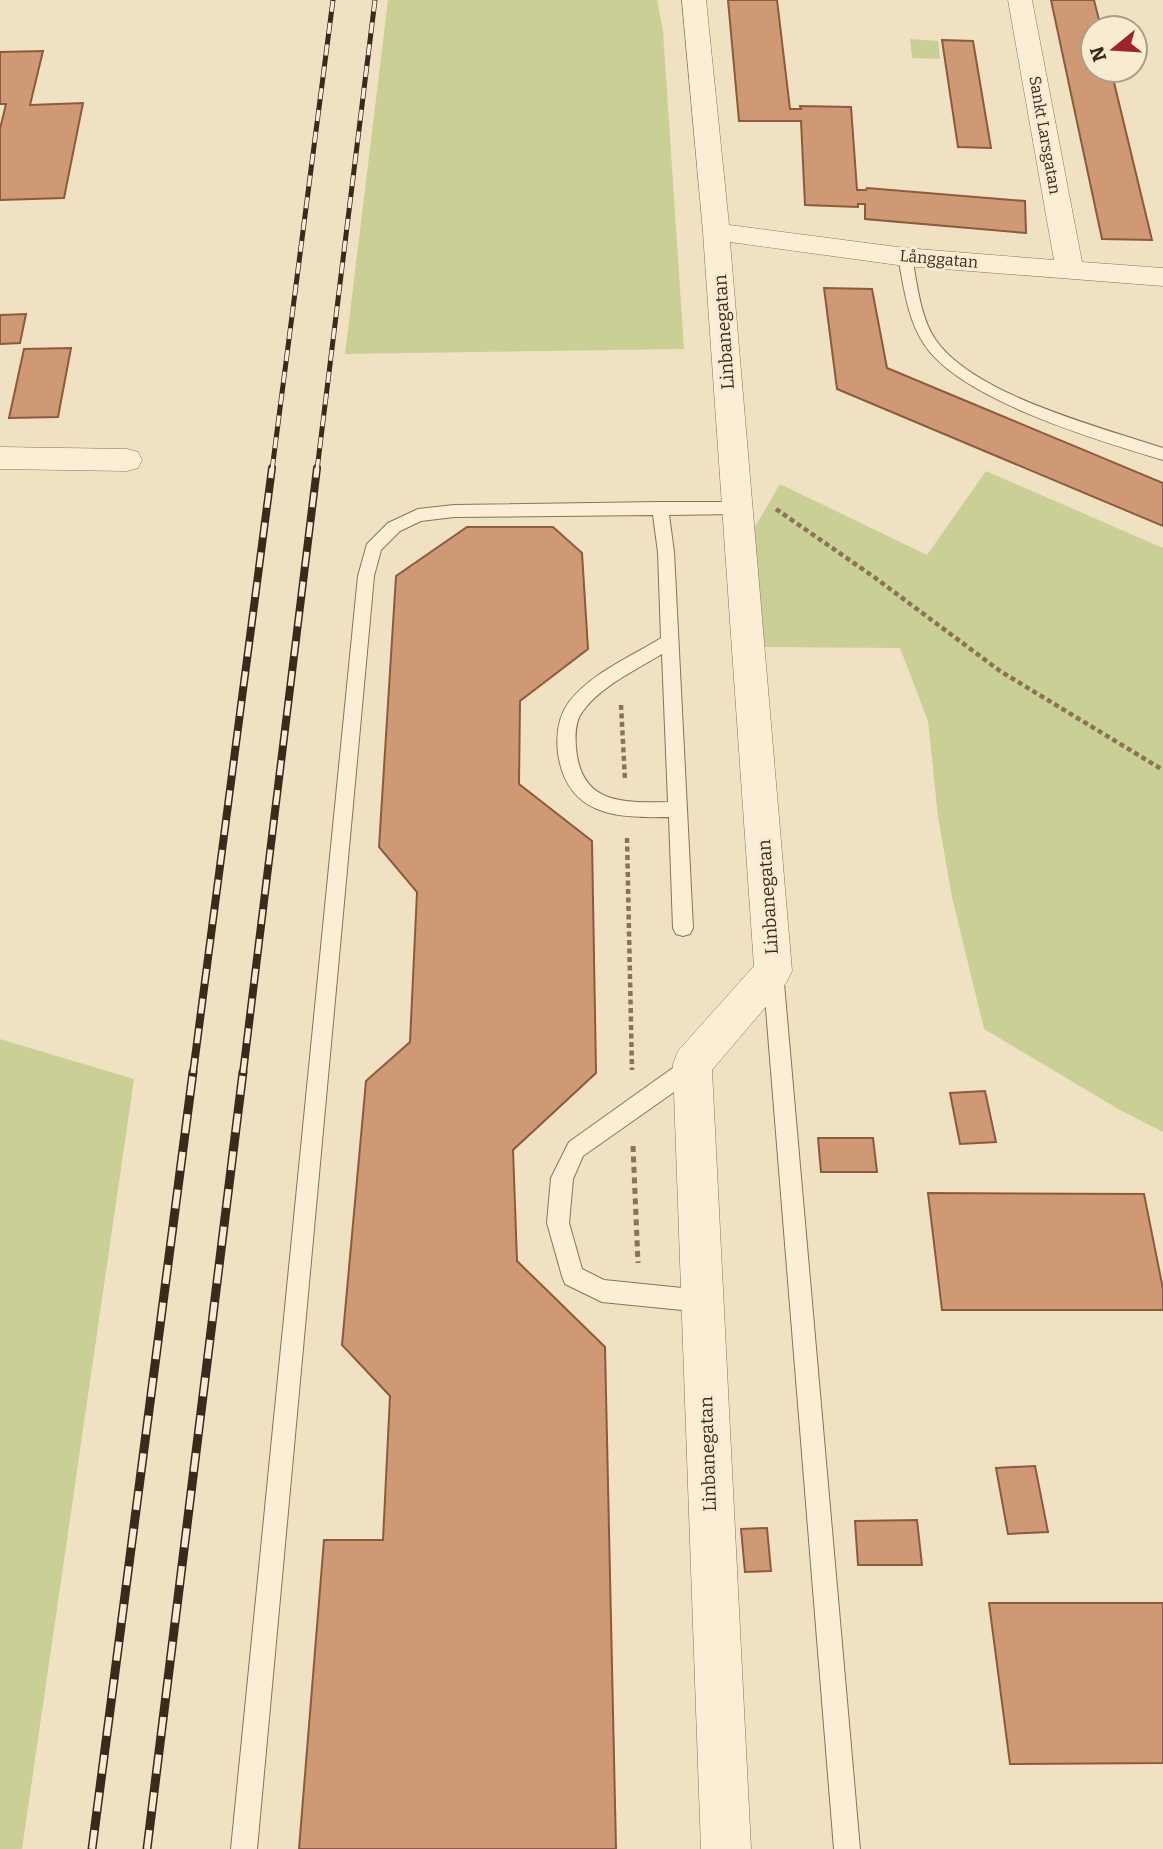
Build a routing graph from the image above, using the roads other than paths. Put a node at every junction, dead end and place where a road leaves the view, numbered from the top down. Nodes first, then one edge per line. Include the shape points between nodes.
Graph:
1 (1020, 0) edge
2 (694, 1) edge
3 (716, 232) junction
4 (905, 257) junction
5 (1070, 271) junction
6 (1163, 277) edge
7 (1163, 454) edge
8 (0, 458) edge
9 (127, 460) dead end
10 (660, 508) junction
11 (738, 509) junction
12 (670, 641) junction
13 (679, 809) junction
14 (683, 928) dead end
15 (773, 971) junction
16 (692, 1064) junction
17 (702, 1301) junction
18 (244, 1849) edge
19 (726, 1849) edge
20 (847, 1849) edge

1 - 5 street, Sankt Larsgatan
2 - 3 street, Linbanegatan
3 - 4 street, Långgatan
3 - 11 street, Linbanegatan
4 - 5 street, Långgatan
4 - 7 lane via 918,317 932,345 962,372 1013,401
5 - 6 street, Långgatan
8 - 9 street
10 - 11 lane
10 - 12 lane
10 - 18 lane via 418,515 394,527 373,548 366,576
11 - 15 street, Linbanegatan
12 - 13 lane
12 - 13 lane via 578,702 565,724 575,785 601,805 627,810
13 - 14 lane
15 - 16 street, Linbanegatan
15 - 20 lane
16 - 17 street, Linbanegatan
16 - 17 lane via 576,1149 562,1178 558,1223 573,1276 602,1291
17 - 19 street, Linbanegatan

